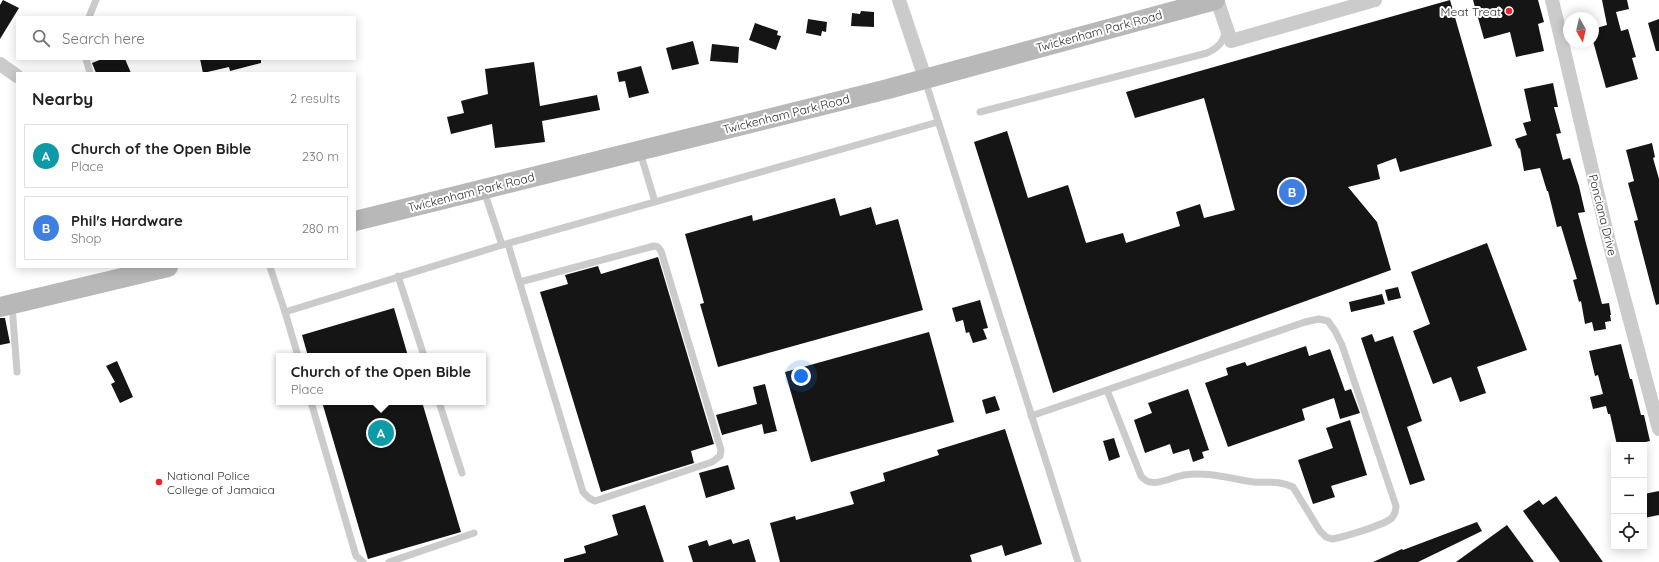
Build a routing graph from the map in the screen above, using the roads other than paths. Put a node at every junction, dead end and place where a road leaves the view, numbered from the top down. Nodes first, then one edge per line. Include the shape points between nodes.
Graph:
1 (96, 0) edge
2 (899, 0) edge
3 (1216, 0) edge
4 (1376, 0) edge
5 (1552, 0) edge
6 (88, 16) edge
7 (1226, 27) junction
8 (86, 60) edge
9 (0, 64) edge
10 (90, 72) edge
11 (16, 75) edge
12 (925, 78) junction
13 (980, 112) dead end
14 (938, 122) junction
15 (639, 150) junction
16 (483, 189) junction
17 (655, 202) junction
18 (356, 221) edge
19 (505, 244) junction
20 (160, 268) edge
21 (270, 268) edge
22 (112, 274) edge
23 (398, 276) junction
24 (520, 282) junction
25 (6, 306) edge
26 (285, 312) junction
27 (297, 353) edge
28 (423, 353) edge
29 (17, 372) dead end
30 (1107, 390) junction
31 (312, 405) edge
32 (440, 405) edge
33 (1032, 416) junction
34 (1659, 429) edge
35 (462, 473) dead end
36 (474, 533) dead end
37 (363, 562) edge
38 (389, 562) edge
39 (1078, 562) edge

1 - 6 lane
2 - 12 street
3 - 7 street
3 - 12 main road, Twickenham Park Road
4 - 7 street via 1231,41
5 - 34 street, Ponciana Drive via 1609,242
7 - 13 lane via 1225,36 1218,47 1207,53
8 - 10 lane
9 - 11 street
12 - 14 lane
12 - 15 main road, Twickenham Park Road
14 - 17 lane
14 - 33 lane
15 - 16 main road, Twickenham Park Road
15 - 17 lane
16 - 18 main road, Twickenham Park Road
16 - 19 lane
17 - 19 lane
19 - 23 lane
19 - 24 lane
20 - 22 main road
21 - 26 lane
22 - 25 main road
23 - 26 lane
23 - 28 lane
24 - 24 lane via 658,246 721,450 720,456 712,462 595,501 589,498 583,492
25 - 29 lane
26 - 27 lane
30 - 30 lane via 1141,476 1148,482 1154,483 1193,474 1286,484 1292,487 1320,532 1332,539 1383,523 1396,512 1342,345 1328,321 1319,319 1305,322
30 - 33 lane
31 - 37 lane via 356,556
32 - 35 lane
33 - 39 lane
36 - 38 lane

